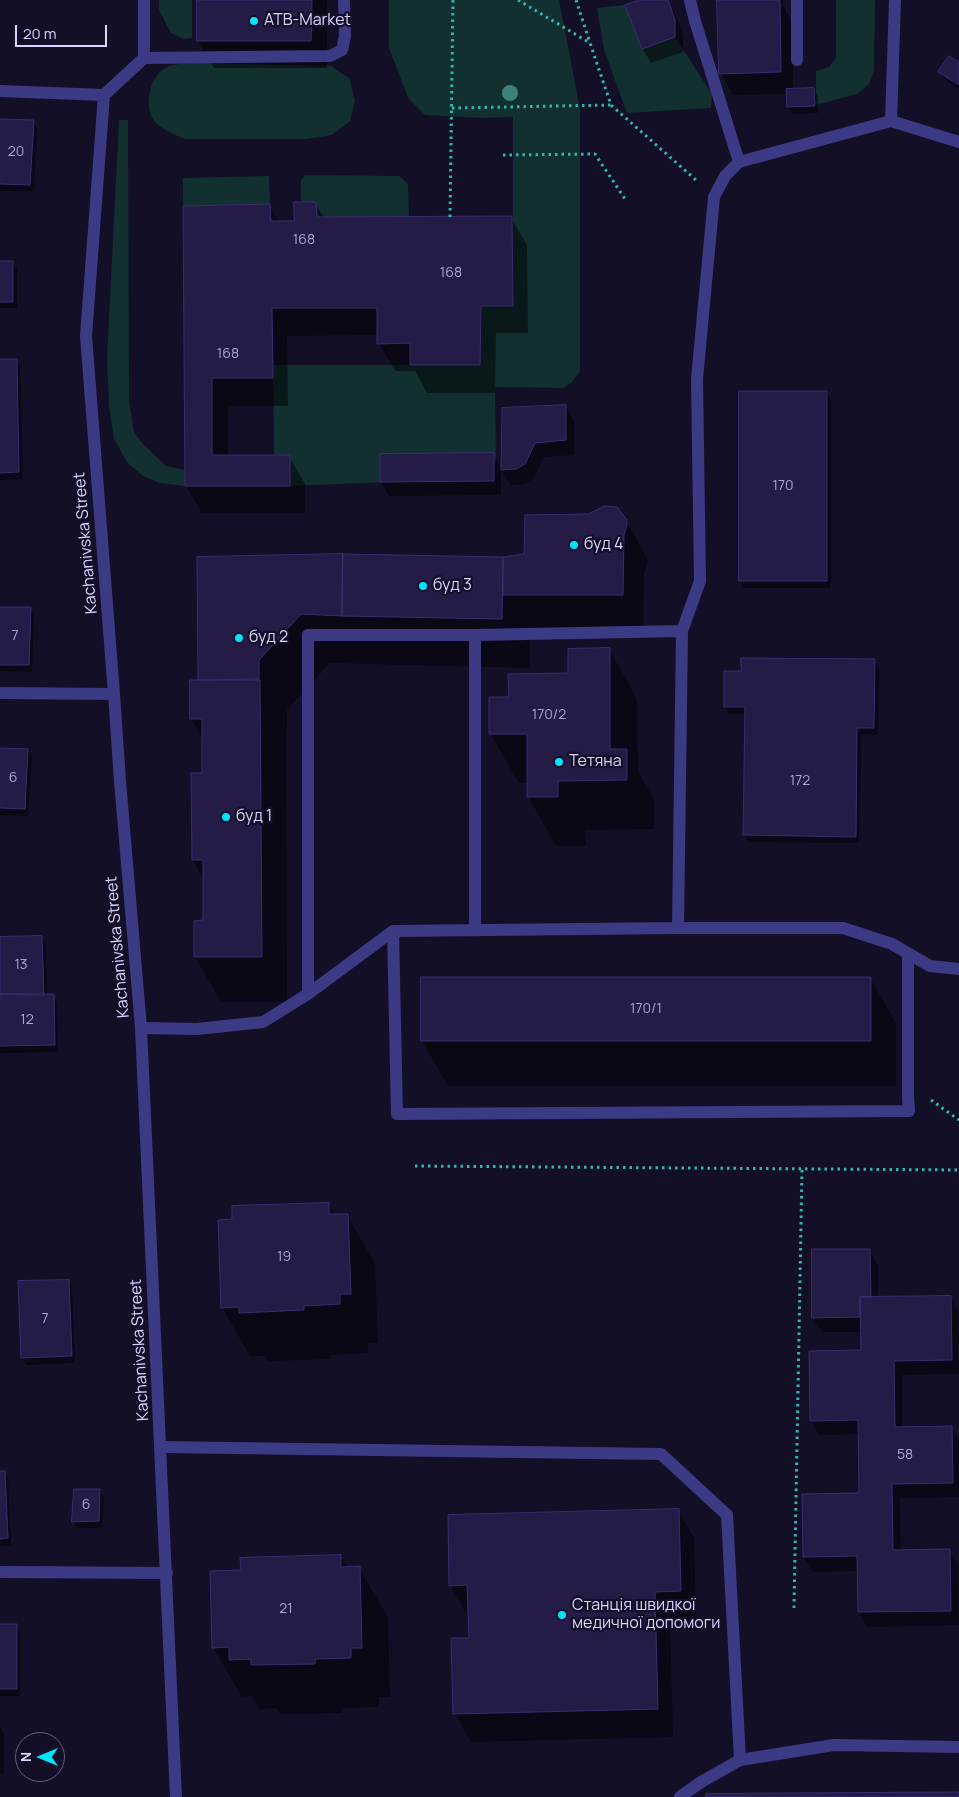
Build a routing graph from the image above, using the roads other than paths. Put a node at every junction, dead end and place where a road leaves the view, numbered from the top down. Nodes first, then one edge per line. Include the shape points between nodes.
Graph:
1 (144, 0) edge
2 (344, 0) edge
3 (690, 0) edge
4 (797, 0) edge
5 (895, 0) edge
6 (144, 58) junction
7 (797, 60) dead end
8 (0, 91) edge
9 (104, 95) junction
10 (891, 121) junction
11 (959, 142) edge
12 (739, 162) junction
13 (682, 630) junction
14 (475, 634) junction
15 (0, 693) edge
16 (114, 694) junction
17 (678, 928) junction
18 (475, 930) junction
19 (394, 931) junction
20 (908, 953) junction
21 (959, 969) edge
22 (308, 994) junction
23 (141, 1028) junction
24 (161, 1447) junction
25 (0, 1572) edge
26 (166, 1573) junction
27 (959, 1746) edge
28 (740, 1760) junction
29 (176, 1797) edge
30 (680, 1797) edge

1 - 6 street
2 - 6 street via 342,50 330,56
3 - 12 street
4 - 7 street
5 - 10 street
6 - 9 street
8 - 9 street
9 - 16 street, Kachanivska Street via 86,336
10 - 11 street
10 - 12 street
12 - 13 street via 725,176 714,197 697,379 700,581
13 - 14 street
13 - 17 street
14 - 18 street
14 - 22 street via 308,635
15 - 16 street
16 - 23 street, Kachanivska Street
17 - 18 street
17 - 20 street via 843,928 892,944
18 - 19 street
19 - 20 street via 397,1114 909,1111
19 - 22 street
20 - 21 street via 930,966
22 - 23 street via 263,1022 198,1029
23 - 24 street, Kachanivska Street
24 - 26 street, Kachanivska Street
24 - 28 street via 661,1454 727,1514
25 - 26 street
26 - 29 street, Kachanivska Street
27 - 28 street via 834,1744
28 - 30 street

